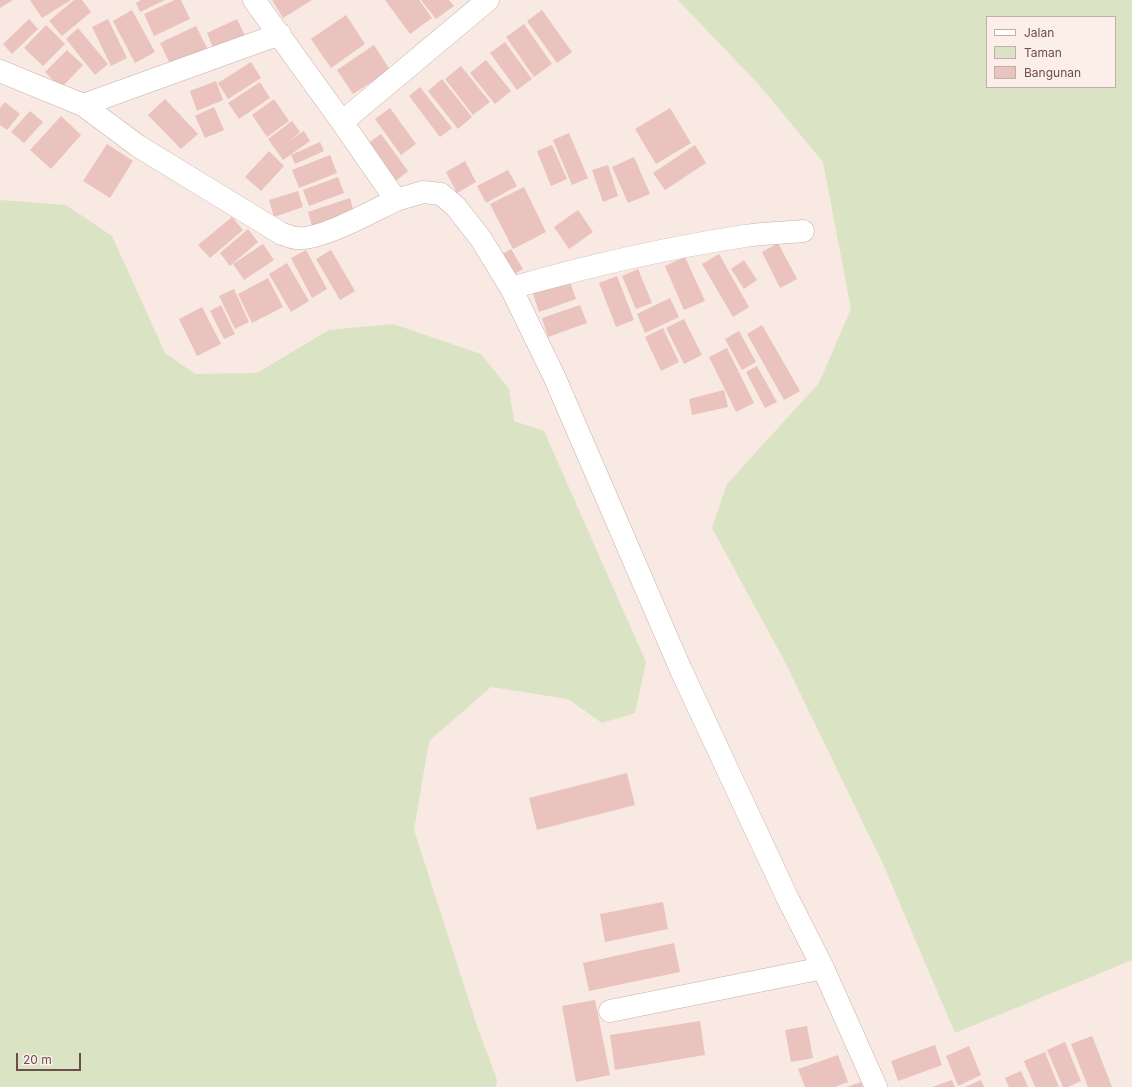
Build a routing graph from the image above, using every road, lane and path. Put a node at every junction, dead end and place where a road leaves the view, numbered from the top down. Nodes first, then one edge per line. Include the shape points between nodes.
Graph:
1 (254, 0) edge
2 (488, 0) edge
3 (280, 34) junction
4 (0, 71) edge
5 (83, 105) junction
6 (342, 122) junction
7 (396, 200) junction
8 (803, 231) dead end
9 (511, 288) junction
10 (823, 968) junction
11 (610, 1011) dead end
12 (876, 1087) edge

1 - 3 street
2 - 6 street
3 - 5 street
3 - 6 street
4 - 5 street
5 - 7 street via 138,146 282,234 297,238 312,237
6 - 7 street
7 - 9 street via 423,192 441,194 456,207 481,239
8 - 9 street via 746,236 662,250 574,270
9 - 10 street via 554,376 681,670
10 - 11 street
10 - 12 street

